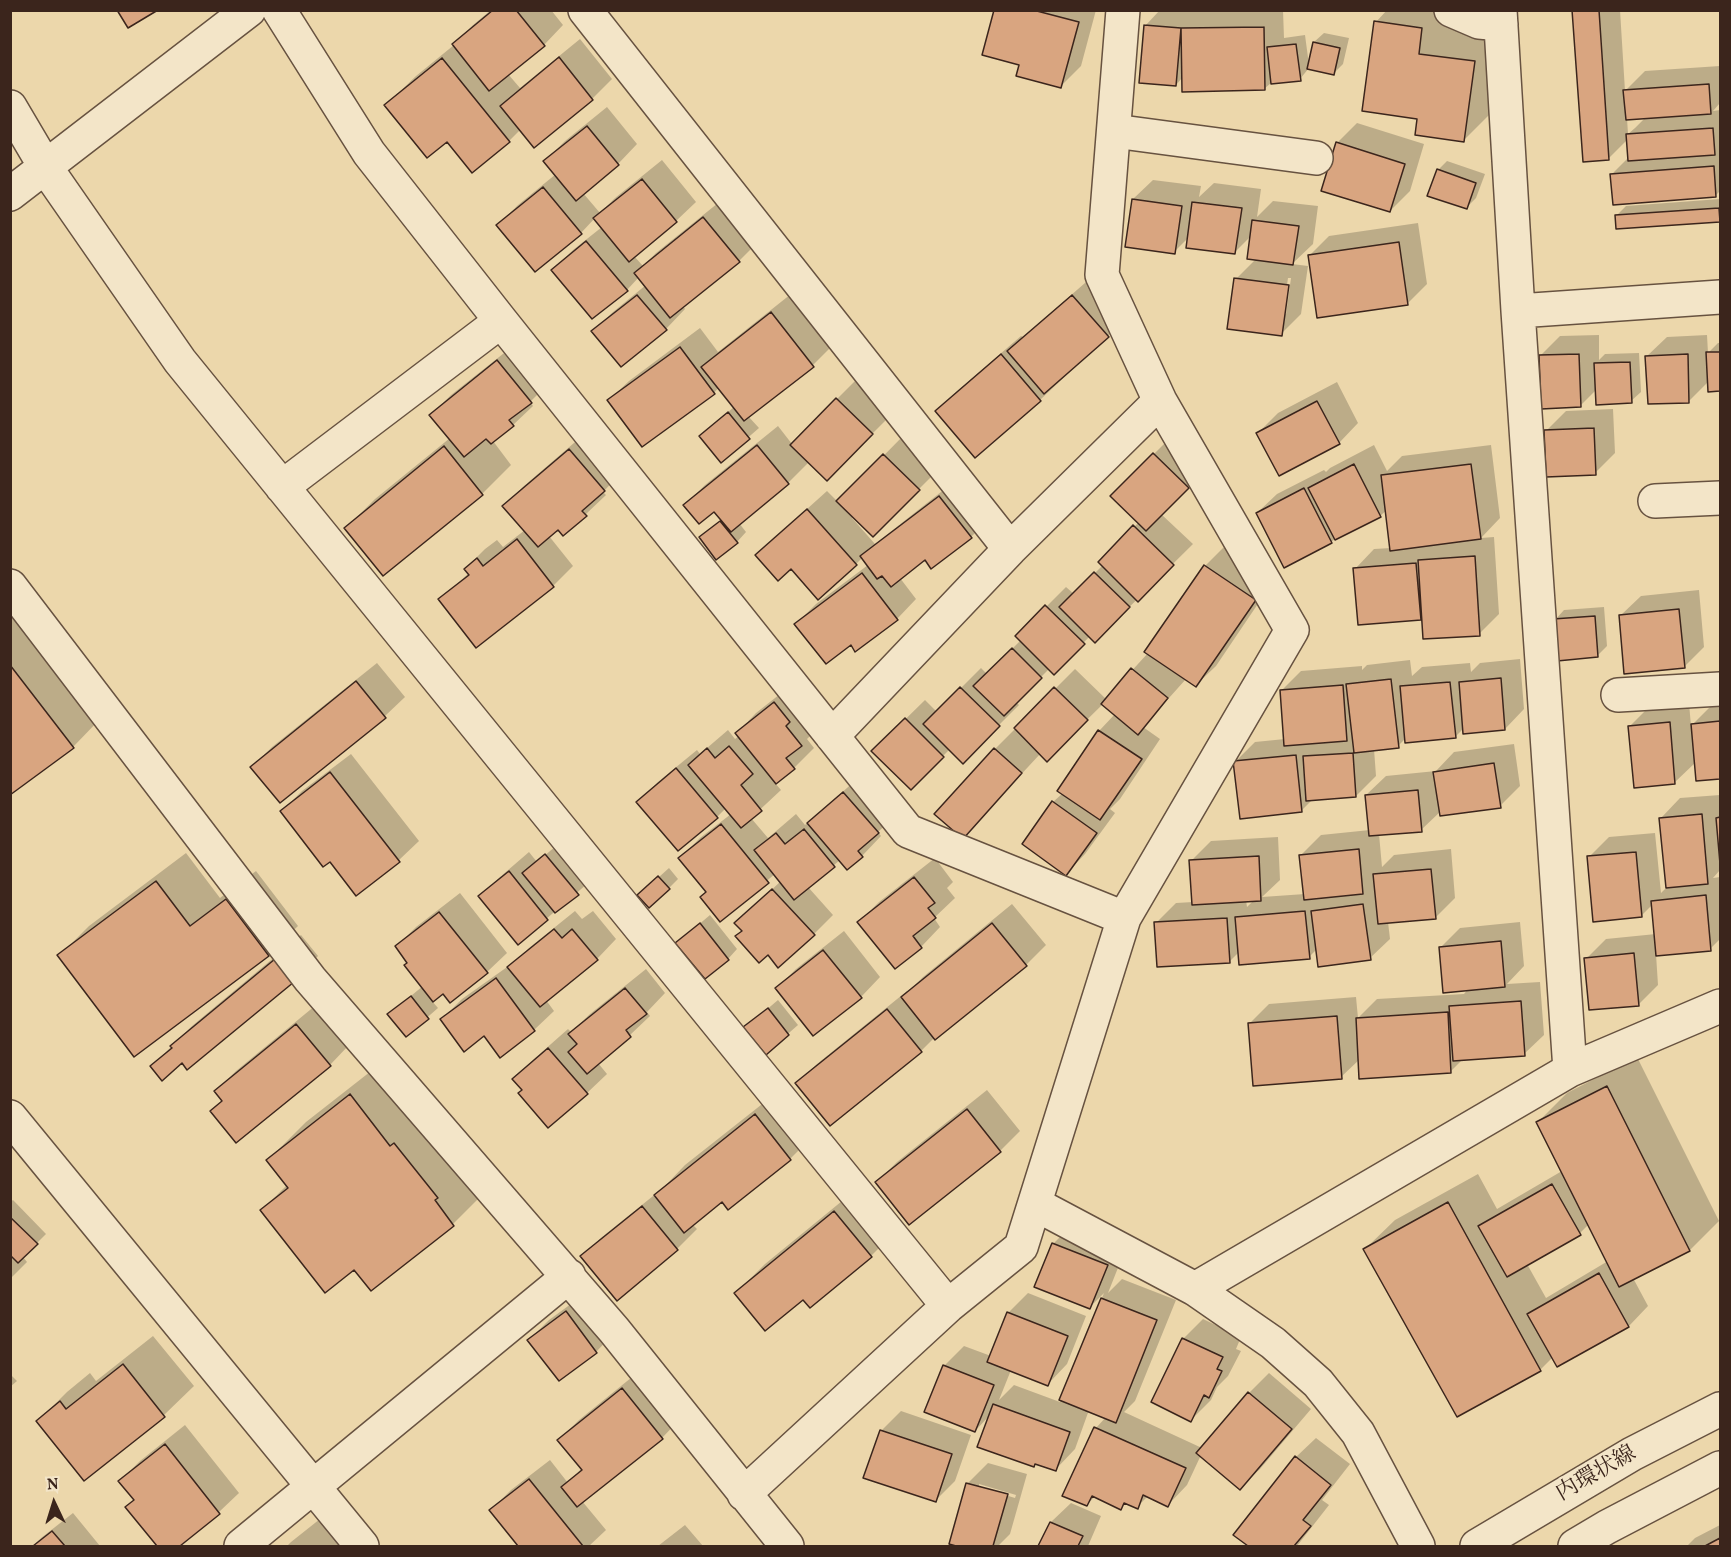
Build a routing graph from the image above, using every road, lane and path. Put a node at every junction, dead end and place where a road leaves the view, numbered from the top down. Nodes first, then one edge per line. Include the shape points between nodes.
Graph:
1 (249, 10) edge
2 (279, 10) edge
3 (585, 10) edge
4 (1123, 10) edge
5 (1451, 10) edge
6 (1501, 17) edge
7 (10, 107) edge
8 (1114, 131) junction
9 (1316, 158) dead end
10 (46, 168) junction
11 (10, 194) edge
12 (1720, 297) edge
13 (1518, 311) junction
14 (501, 321) junction
15 (1160, 401) junction
16 (282, 488) junction
17 (1720, 498) edge
18 (1655, 501) dead end
19 (1010, 549) junction
20 (10, 586) edge
21 (1720, 688) edge
22 (1618, 695) dead end
23 (832, 736) junction
24 (1124, 918) junction
25 (1720, 1006) edge
26 (1569, 1071) junction
27 (10, 1117) edge
28 (1035, 1204) junction
29 (569, 1276) junction
30 (1195, 1288) junction
31 (948, 1306) junction
32 (1720, 1409) edge
33 (1720, 1468) edge
34 (314, 1487) junction
35 (744, 1494) junction
36 (241, 1546) edge
37 (362, 1546) edge
38 (787, 1546) edge
39 (1418, 1546) edge
40 (1477, 1546) edge
41 (1575, 1546) edge

1 - 10 street
2 - 14 street via 369,153
3 - 19 street
4 - 8 street
5 - 6 street via 1479,22
6 - 13 street
7 - 10 street
8 - 9 street
8 - 15 street via 1102,274
10 - 11 street
10 - 16 street via 180,361
12 - 13 street
13 - 26 street
14 - 16 street
14 - 23 street
15 - 19 street
15 - 24 street via 1292,630
16 - 31 street
17 - 18 street
19 - 23 street
20 - 29 street via 310,979
21 - 22 street
23 - 24 street via 908,831
24 - 28 street
25 - 26 street
26 - 30 street
27 - 34 street
28 - 30 street
28 - 31 street via 1021,1247
29 - 34 street
29 - 35 street
30 - 39 street via 1273,1343 1318,1383 1358,1433
31 - 35 street
32 - 40 street, 内環状線 via 1632,1454
33 - 41 street
34 - 36 street
34 - 37 street
35 - 38 street

